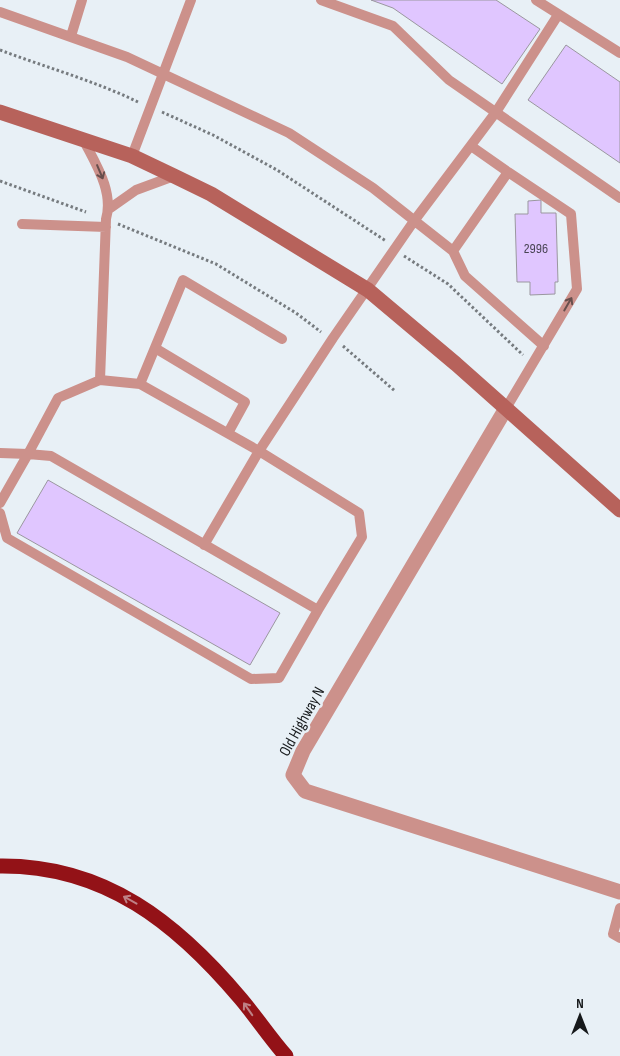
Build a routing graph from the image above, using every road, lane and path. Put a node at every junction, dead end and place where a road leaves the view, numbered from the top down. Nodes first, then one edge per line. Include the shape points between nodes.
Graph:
1 (82, 0) edge
2 (191, 0) edge
3 (321, 0) edge
4 (536, 0) edge
5 (0, 12) edge
6 (558, 15) junction
7 (71, 36) junction
8 (0, 50) edge
9 (620, 53) edge
10 (163, 74) junction
11 (150, 108) junction
12 (0, 112) edge
13 (496, 112) junction
14 (83, 139) junction
15 (471, 146) junction
16 (132, 156) junction
17 (508, 172) junction
18 (174, 176) junction
19 (0, 181) edge
20 (620, 198) edge
21 (109, 208) junction
22 (414, 221) junction
23 (106, 223) junction
24 (22, 224) dead end
25 (396, 249) junction
26 (453, 251) junction
27 (368, 290) junction
28 (333, 338) junction
29 (282, 339) dead end
30 (544, 346) junction
31 (154, 348) junction
32 (534, 364) junction
33 (100, 380) junction
34 (140, 384) junction
35 (395, 391) dead end
36 (505, 410) junction
37 (228, 433) junction
38 (259, 450) junction
39 (0, 453) edge
40 (28, 454) junction
41 (0, 502) edge
42 (620, 510) edge
43 (0, 513) edge
44 (204, 544) junction
45 (318, 610) junction
46 (0, 866) edge
47 (620, 892) edge
48 (620, 908) edge
49 (617, 936) edge
50 (286, 1056) edge

1 - 7 lane
2 - 10 lane
3 - 13 lane via 393,26 449,80
4 - 6 lane
5 - 7 lane
6 - 9 lane
6 - 13 lane
7 - 10 lane
8 - 11 path via 87,83 115,90
10 - 11 lane
10 - 22 lane via 289,133 373,188
11 - 16 lane
11 - 25 path via 277,170 378,234
12 - 14 main road
13 - 15 lane
13 - 20 lane
14 - 16 main road
14 -> 21 lane via 103,181
15 - 17 lane
15 - 22 lane
16 - 18 main road
17 - 26 lane
30 -> 17 lane via 577,289 571,214
18 - 21 lane via 136,190
18 - 27 main road via 211,194
19 - 23 path
21 - 23 lane
22 - 25 lane
22 - 26 lane
23 - 24 lane
23 - 28 path via 216,264
23 - 33 lane
25 - 27 lane
25 - 32 path via 448,284
26 - 30 lane via 465,276
27 - 28 lane
27 - 36 main road
28 - 35 path
28 - 38 lane
29 - 31 lane via 183,280
30 - 32 lane
31 - 34 lane
31 - 37 lane via 245,402
32 - 36 lane
33 - 34 lane
33 - 40 lane via 58,398
34 - 37 lane
36 - 42 main road
36 - 47 street, Old Highway N via 303,750 292,775 305,791
37 - 38 lane
38 - 44 lane
38 - 45 lane via 358,513 362,537
39 - 40 lane
40 - 41 lane
40 - 44 lane via 51,456
43 - 45 lane via 7,538 251,679 279,678
44 - 45 lane
50 -> 46 highway via 195,949 147,909 96,883 67,874 39,868
48 - 49 lane

